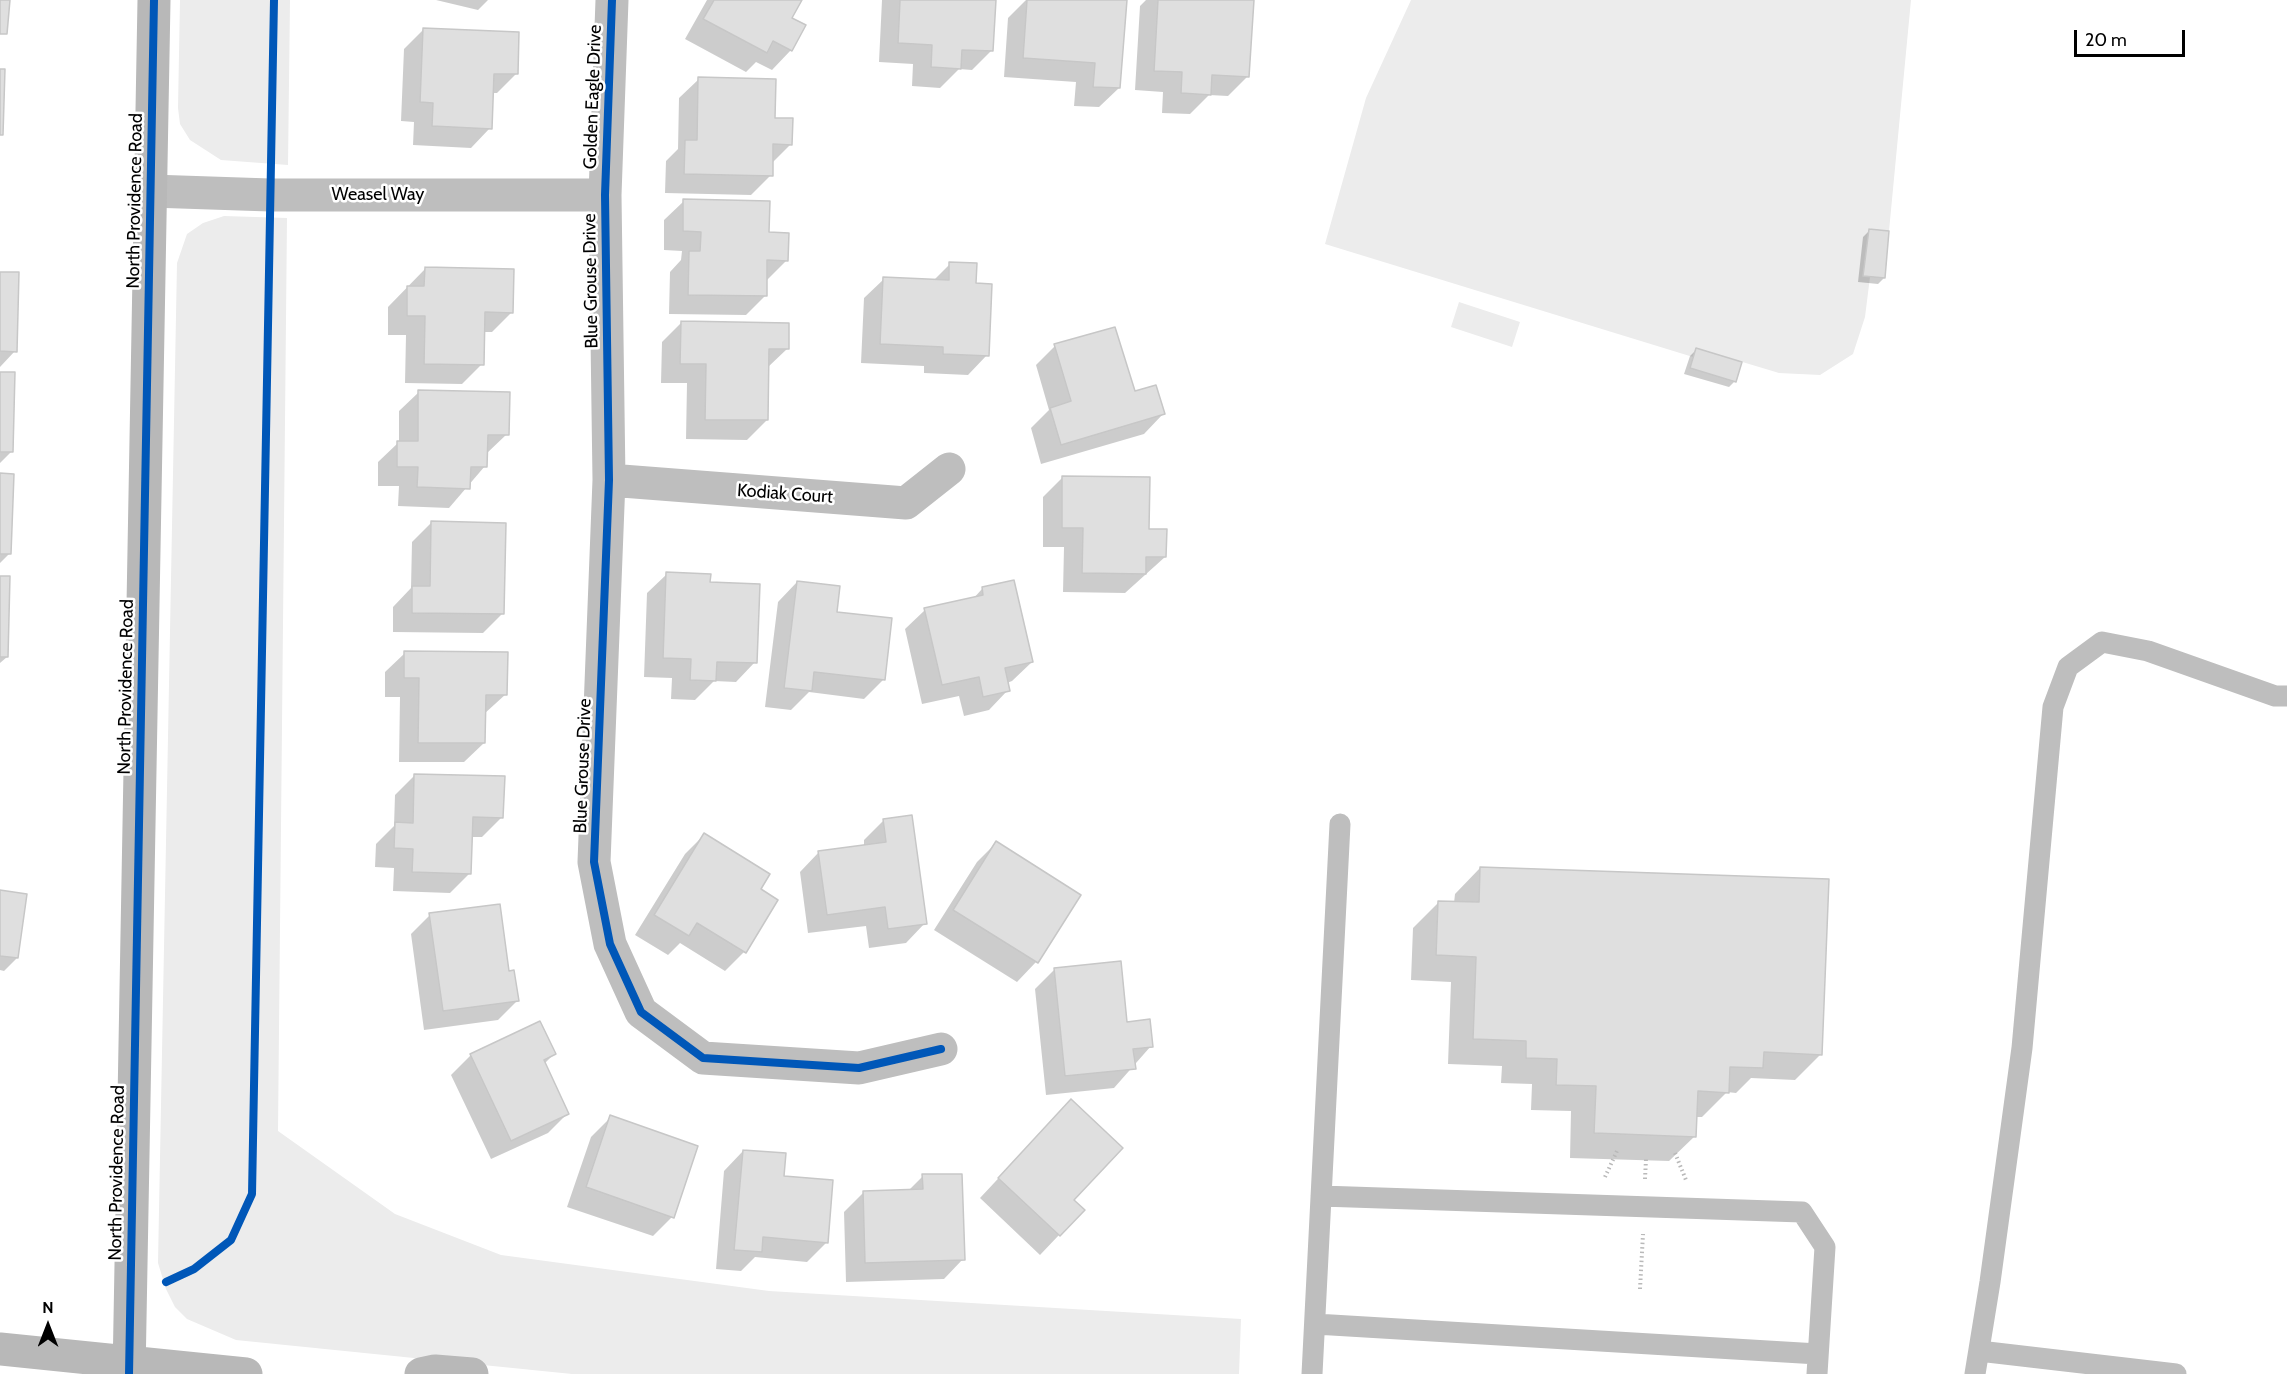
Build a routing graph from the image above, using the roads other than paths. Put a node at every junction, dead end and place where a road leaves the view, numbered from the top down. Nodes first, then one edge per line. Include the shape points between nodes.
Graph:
1 (154, 0) edge
2 (612, 0) edge
3 (151, 191) junction
4 (605, 195) junction
5 (949, 469) dead end
6 (609, 480) junction
7 (2287, 696) edge
8 (1340, 824) dead end
9 (941, 1049) dead end
10 (1321, 1196) junction
11 (1315, 1324) junction
12 (0, 1348) edge
13 (1979, 1351) junction
14 (1818, 1364) edge
15 (129, 1368) edge
16 (246, 1374) edge
17 (421, 1374) edge
18 (472, 1374) edge
19 (1312, 1374) edge
20 (1975, 1374) edge
21 (2176, 1374) edge

1 - 3 street, North Providence Road
2 - 4 street, Golden Eagle Drive
3 - 4 street, Weasel Way
3 - 15 street, North Providence Road
4 - 6 street, Blue Grouse Drive
5 - 6 street, Kodiak Court via 906,503
6 - 9 street, Blue Grouse Drive via 594,862 609,944 641,1012 703,1058 860,1068
7 - 13 lane via 2275,696 2148,651 2102,642 2068,667 2053,707 2022,1048
8 - 10 lane
10 - 11 lane
10 - 14 lane via 1802,1212 1825,1247
11 - 14 lane
11 - 19 lane
12 - 15 street
13 - 20 lane
13 - 21 lane
15 - 16 street
17 - 18 street

